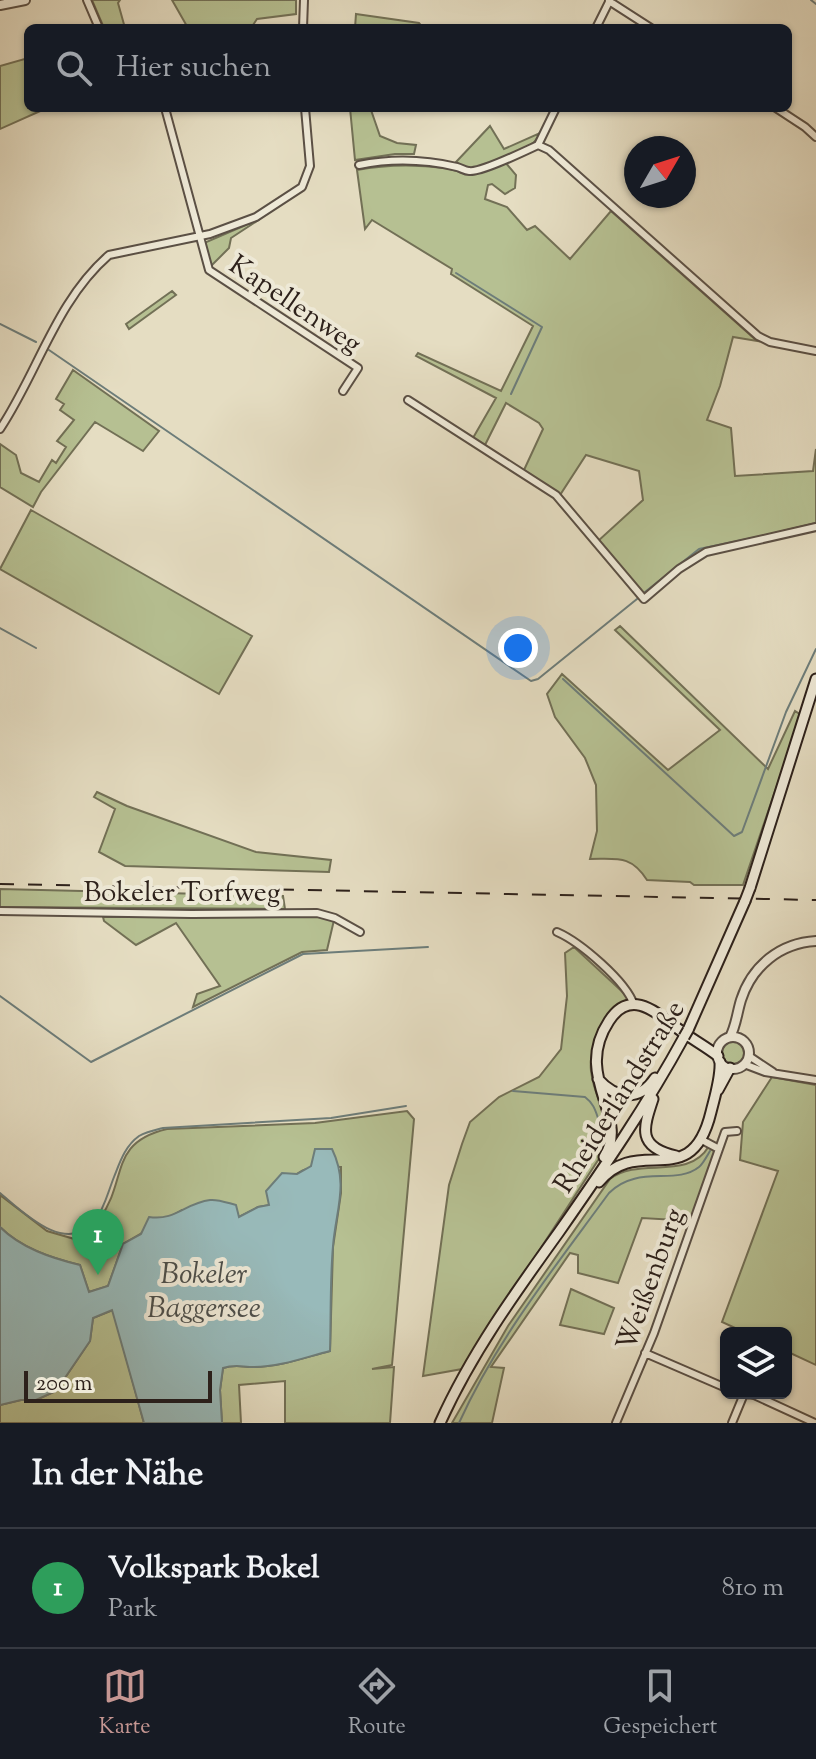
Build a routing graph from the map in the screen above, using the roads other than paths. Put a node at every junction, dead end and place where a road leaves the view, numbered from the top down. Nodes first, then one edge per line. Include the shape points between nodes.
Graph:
1 (25, 0) edge
2 (87, 0) edge
3 (304, 0) edge
4 (610, 1) edge
5 (0, 5) edge
6 (97, 24) edge
7 (303, 24) edge
8 (598, 24) edge
9 (645, 24) edge
10 (166, 112) edge
11 (305, 112) edge
12 (554, 112) edge
13 (782, 112) edge
14 (816, 137) edge
15 (538, 145) junction
16 (359, 165) dead end
17 (198, 236) junction
18 (816, 351) edge
19 (343, 391) dead end
20 (408, 400) dead end
21 (0, 429) edge
22 (816, 527) edge
23 (816, 679) edge
24 (0, 911) edge
25 (360, 932) dead end
26 (557, 932) dead end
27 (816, 941) edge
28 (749, 984) junction
29 (634, 1005) junction
30 (730, 1037) junction
31 (741, 1039) junction
32 (719, 1054) junction
33 (747, 1060) junction
34 (669, 1065) junction
35 (730, 1068) junction
36 (596, 1078) junction
37 (816, 1080) edge
38 (653, 1091) junction
39 (716, 1093) junction
40 (737, 1131) dead end
41 (702, 1140) junction
42 (719, 1149) junction
43 (679, 1156) junction
44 (599, 1175) junction
45 (587, 1191) junction
46 (645, 1353) junction
47 (720, 1385) edge
48 (740, 1399) edge
49 (763, 1399) edge
50 (440, 1423) edge
51 (616, 1423) edge
52 (732, 1423) edge
53 (815, 1423) edge

1 - 5 street
2 - 6 street
3 - 7 street
4 - 8 street
4 - 9 street
10 - 17 street, Kapellenweg
11 - 17 street via 310,166 302,187 256,217
12 - 15 street
13 - 14 street
15 - 16 street via 469,172 398,159
15 - 18 street via 758,336
17 - 19 street, Kapellenweg via 209,270 219,279 358,368
17 - 21 street via 118,251 97,266 51,331
20 - 22 street via 556,495 644,599 706,552
23 - 34 main road, Rheiderlandstraße, bridge via 750,888
24 - 25 street, Bokeler Torfweg via 317,913
26 - 29 street via 614,977
27 - 28 street via 771,955
28 - 30 street
28 - 31 street
29 - 32 main road via 652,1009
29 - 36 main road via 620,1009 606,1026 595,1062
30 - 31 street
30 - 32 street
31 - 33 street via 748,1046
32 - 35 street
32 - 39 main road
33 - 35 street
33 - 37 street via 765,1072
34 - 36 main road via 645,1090 631,1096 611,1092
34 - 38 main road, Rheiderlandstraße
35 - 39 main road
36 - 44 main road via 612,1129
38 - 43 main road via 644,1132 657,1150
38 - 44 main road, Rheiderlandstraße
39 - 41 main road
40 - 42 street, Weißenburg via 725,1132
41 - 42 street
41 - 43 main road
42 - 46 street, Weißenburg
43 - 45 main road via 623,1164
44 - 45 main road, Rheiderlandstraße
45 - 50 main road, Rheiderlandstraße via 490,1332
46 - 47 street
46 - 51 street, Weißenburg
48 - 52 street
49 - 53 street

